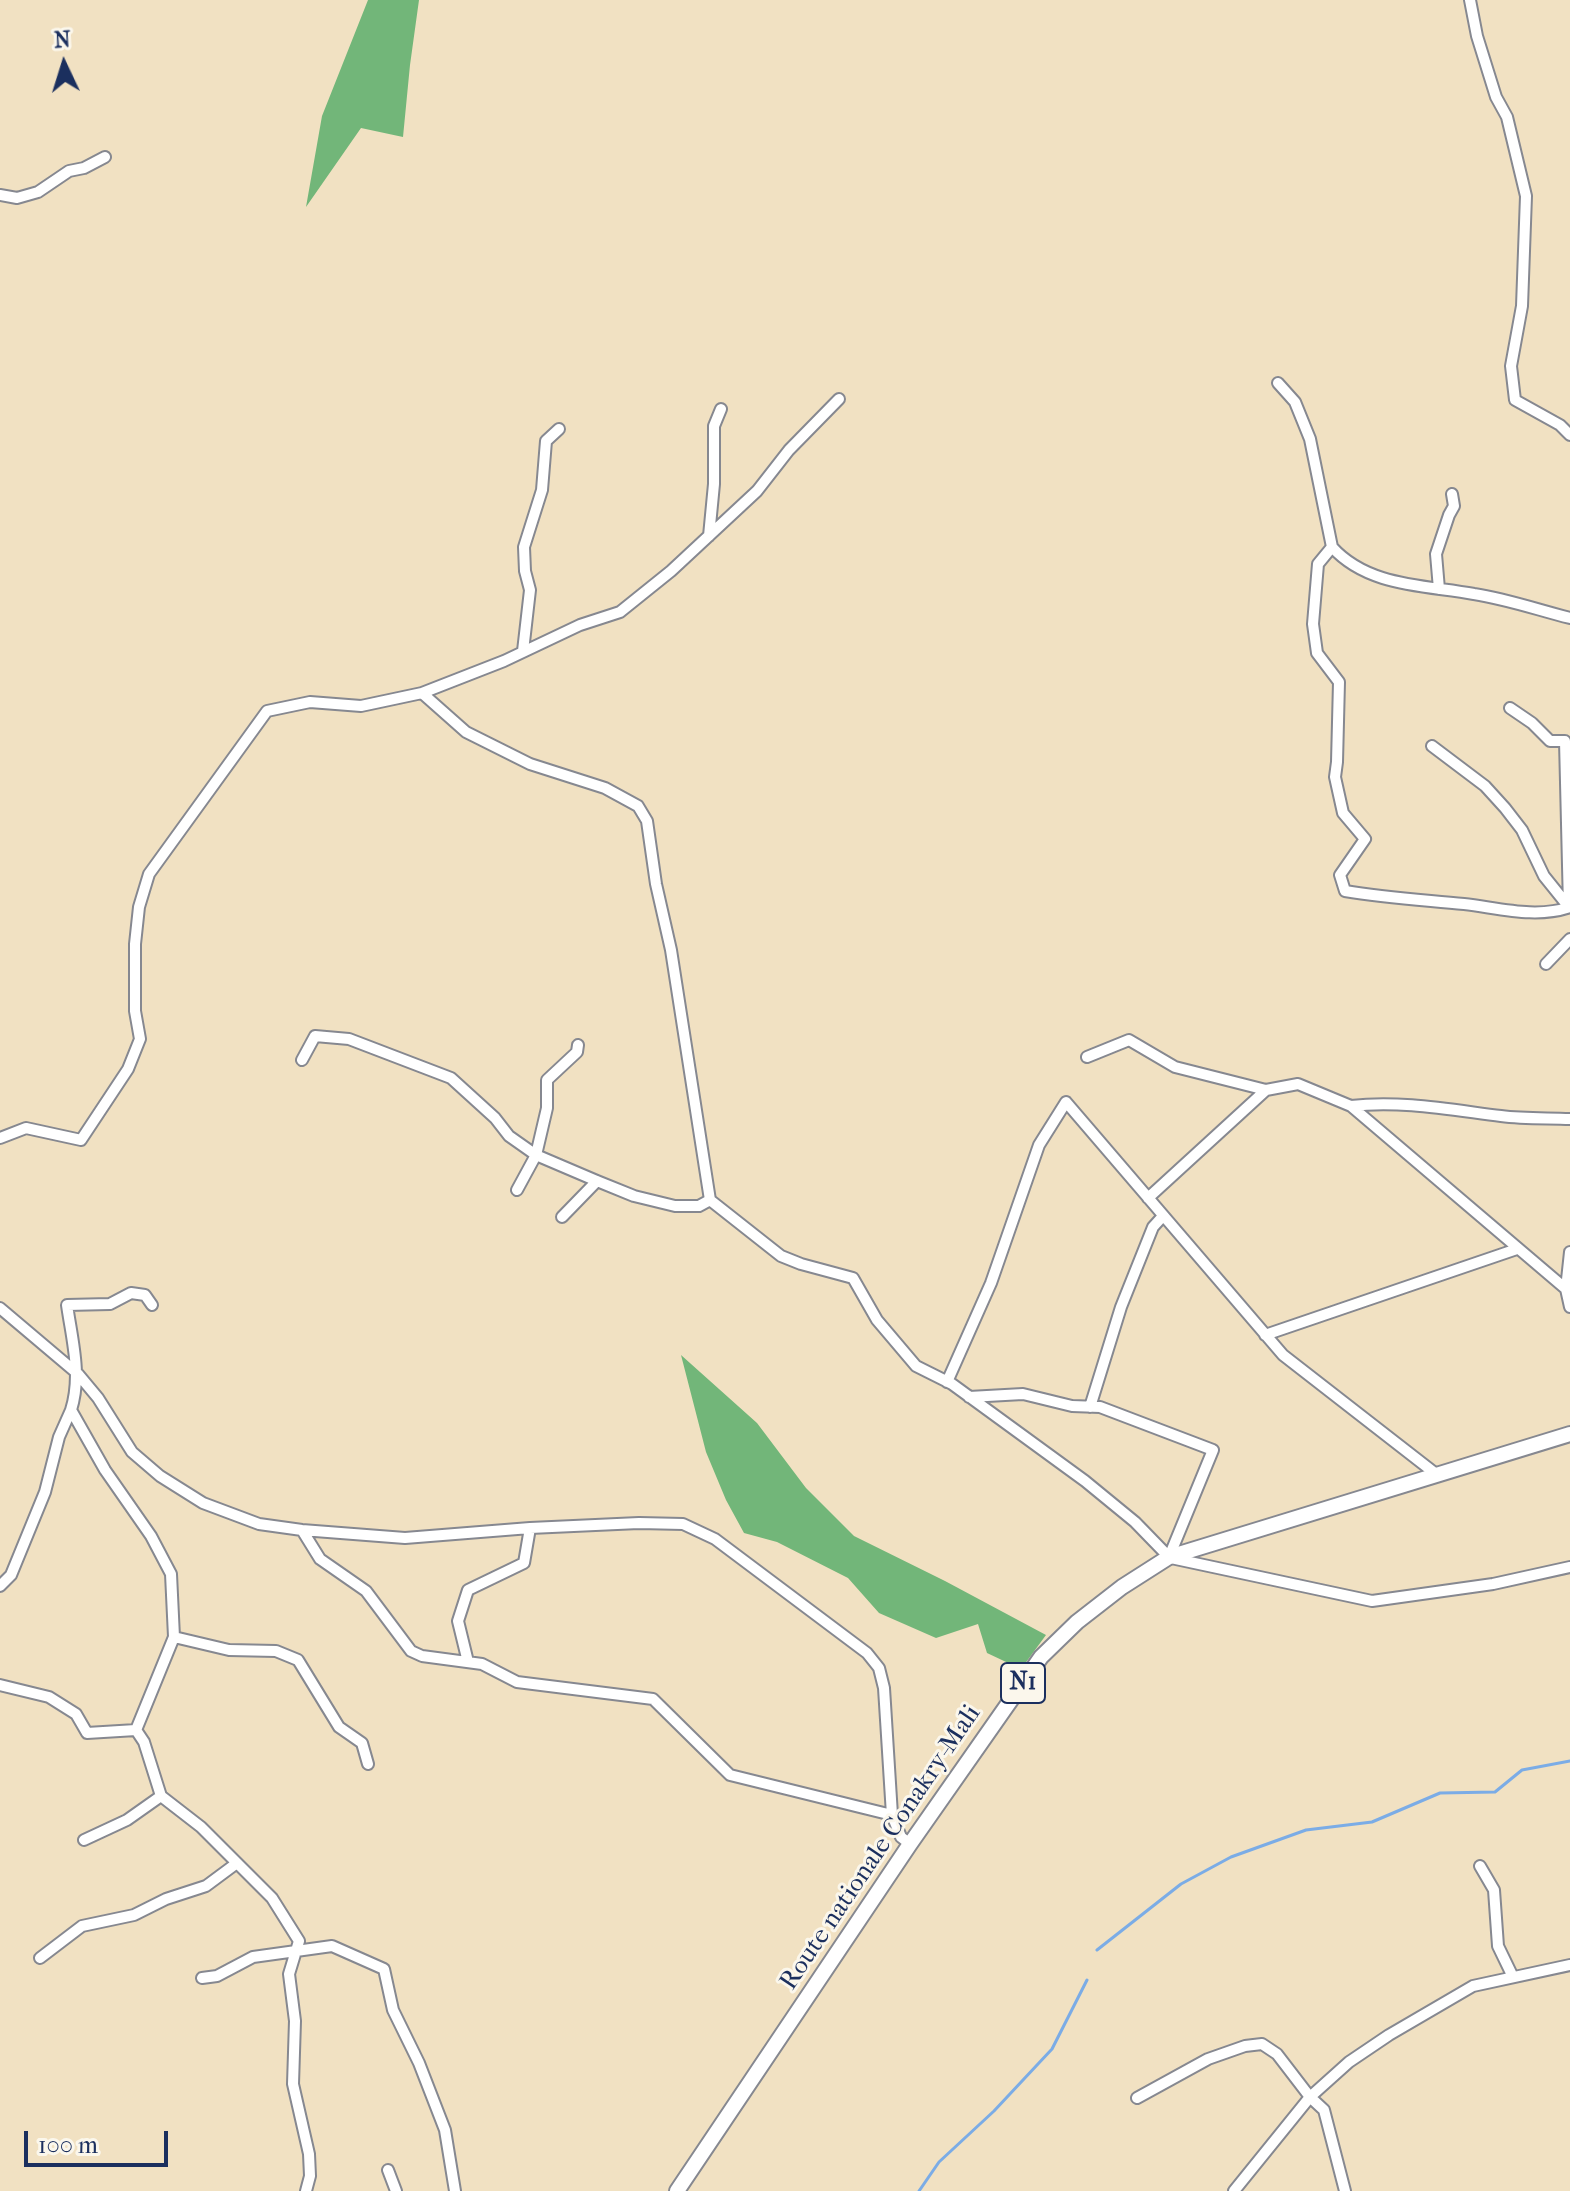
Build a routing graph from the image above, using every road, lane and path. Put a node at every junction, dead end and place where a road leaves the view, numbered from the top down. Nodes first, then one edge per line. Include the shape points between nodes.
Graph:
1 (1470, 0) edge
2 (105, 157) dead end
3 (0, 195) edge
4 (1278, 383) dead end
5 (839, 399) dead end
6 (721, 409) dead end
7 (559, 429) dead end
8 (1570, 435) edge
9 (1452, 494) dead end
10 (709, 536) junction
11 (1332, 547) junction
12 (1439, 589) junction
13 (1570, 618) edge
14 (523, 651) junction
15 (422, 693) junction
16 (1510, 708) dead end
17 (1432, 746) dead end
18 (1570, 907) edge
19 (1570, 939) edge
20 (1546, 964) dead end
21 (578, 1045) dead end
22 (1087, 1057) dead end
23 (302, 1060) dead end
24 (1266, 1090) junction
25 (1351, 1106) junction
26 (1570, 1119) edge
27 (0, 1138) edge
28 (536, 1155) junction
29 (597, 1181) junction
30 (517, 1190) dead end
31 (1148, 1198) junction
32 (710, 1200) junction
33 (1163, 1216) junction
34 (562, 1217) dead end
35 (1517, 1249) junction
36 (1570, 1252) edge
37 (1566, 1289) junction
38 (152, 1305) dead end
39 (1570, 1307) edge
40 (0, 1308) edge
41 (1265, 1335) junction
42 (78, 1374) junction
43 (947, 1382) junction
44 (969, 1397) junction
45 (1090, 1407) junction
46 (71, 1410) junction
47 (1570, 1434) edge
48 (1436, 1474) junction
49 (530, 1528) junction
50 (302, 1530) junction
51 (1169, 1557) junction
52 (1570, 1567) edge
53 (0, 1586) edge
54 (174, 1637) junction
55 (468, 1662) junction
56 (0, 1685) edge
57 (136, 1730) junction
58 (368, 1764) dead end
59 (161, 1796) junction
60 (892, 1815) junction
61 (84, 1840) dead end
62 (910, 1844) junction
63 (237, 1863) junction
64 (1480, 1866) dead end
65 (296, 1950) junction
66 (40, 1958) dead end
67 (1570, 1965) edge
68 (1513, 1977) junction
69 (202, 1978) dead end
70 (1310, 2097) junction
71 (1137, 2098) dead end
72 (388, 2170) dead end
73 (306, 2191) edge
74 (396, 2191) edge
75 (455, 2191) edge
76 (677, 2191) edge
77 (1234, 2191) edge
78 (1345, 2191) edge

1 - 8 street via 1526,196 1522,306 1511,366 1515,400
2 - 3 street via 69,171 38,192 17,198
4 - 11 street via 1295,402 1310,439
5 - 10 street
6 - 10 street via 714,426
7 - 14 street via 546,441 542,490 524,547 530,590
9 - 12 street via 1454,506 1436,554
10 - 14 street via 620,612
11 - 12 street via 1367,574
11 - 18 street via 1318,564 1313,624 1317,653 1339,682 1335,777 1343,813 1365,839 1340,875 1345,891 1542,913
12 - 13 street
14 - 15 street
15 - 27 street via 361,706 310,702 267,711 149,874 135,944 140,1039 128,1069 81,1140 26,1128
15 - 32 street via 466,732 530,764 605,788 638,806 647,821
16 - 18 street via 1550,741 1565,741
17 - 18 street via 1505,808 1544,876
19 - 20 street
21 - 28 street via 547,1080 547,1108
22 - 24 street via 1129,1040 1175,1067
23 - 28 street via 315,1036 349,1039 451,1078 509,1136
24 - 25 street via 1298,1084
24 - 31 street
25 - 26 street
25 - 35 street
28 - 29 street
28 - 30 street
29 - 32 street via 675,1206 699,1206
29 - 34 street
31 - 33 street
31 - 43 street via 1066,1102 1039,1145 991,1283
32 - 43 street via 781,1256 853,1278 877,1320 916,1366
33 - 41 street
33 - 45 street via 1153,1227 1121,1307
35 - 37 street
35 - 41 street
36 - 37 street
37 - 39 street
38 - 42 street via 145,1295 131,1293 110,1304 67,1305
40 - 42 street
41 - 48 street via 1283,1355
42 - 46 street
42 - 50 street via 132,1452 160,1476 203,1503 259,1524
43 - 44 street
44 - 45 street via 1023,1394
44 - 51 street via 1085,1481
45 - 51 street via 1213,1450
46 - 53 street via 45,1492 11,1575
46 - 54 street via 171,1574
47 - 48 highway, Route nationale Conakry-Mali / N1
48 - 51 highway, Route nationale Conakry-Mali / N1
49 - 50 street via 405,1538
49 - 55 street via 524,1563 468,1590 458,1621
49 - 60 street via 683,1524 715,1539 867,1653 879,1668 884,1688
50 - 55 street via 320,1559 366,1591 411,1651
51 - 52 street via 1372,1601
51 - 62 highway, Route nationale Conakry-Mali / N1 via 1088,1613 1041,1657
54 - 57 street
54 - 58 street via 229,1650 276,1651 298,1660 339,1727 362,1743
55 - 60 street via 517,1682 653,1699 730,1775
56 - 57 street via 49,1697 76,1714 87,1733
57 - 59 street
59 - 61 street
59 - 63 street
60 - 62 street
62 - 76 highway, Route nationale Conakry-Mali / N1
63 - 65 street via 272,1898 299,1941
63 - 66 street via 206,1886 134,1915 82,1926
64 - 68 street via 1494,1890 1498,1946
65 - 69 street via 253,1957
65 - 73 street via 289,1974 295,2021 293,2084 309,2154
65 - 75 street via 332,1946 384,1969 393,2010 445,2130
67 - 68 street
68 - 70 street via 1473,1986 1401,2028 1349,2062
70 - 71 street via 1277,2054 1262,2044 1208,2059
70 - 77 street
70 - 78 street via 1324,2110
72 - 74 street

